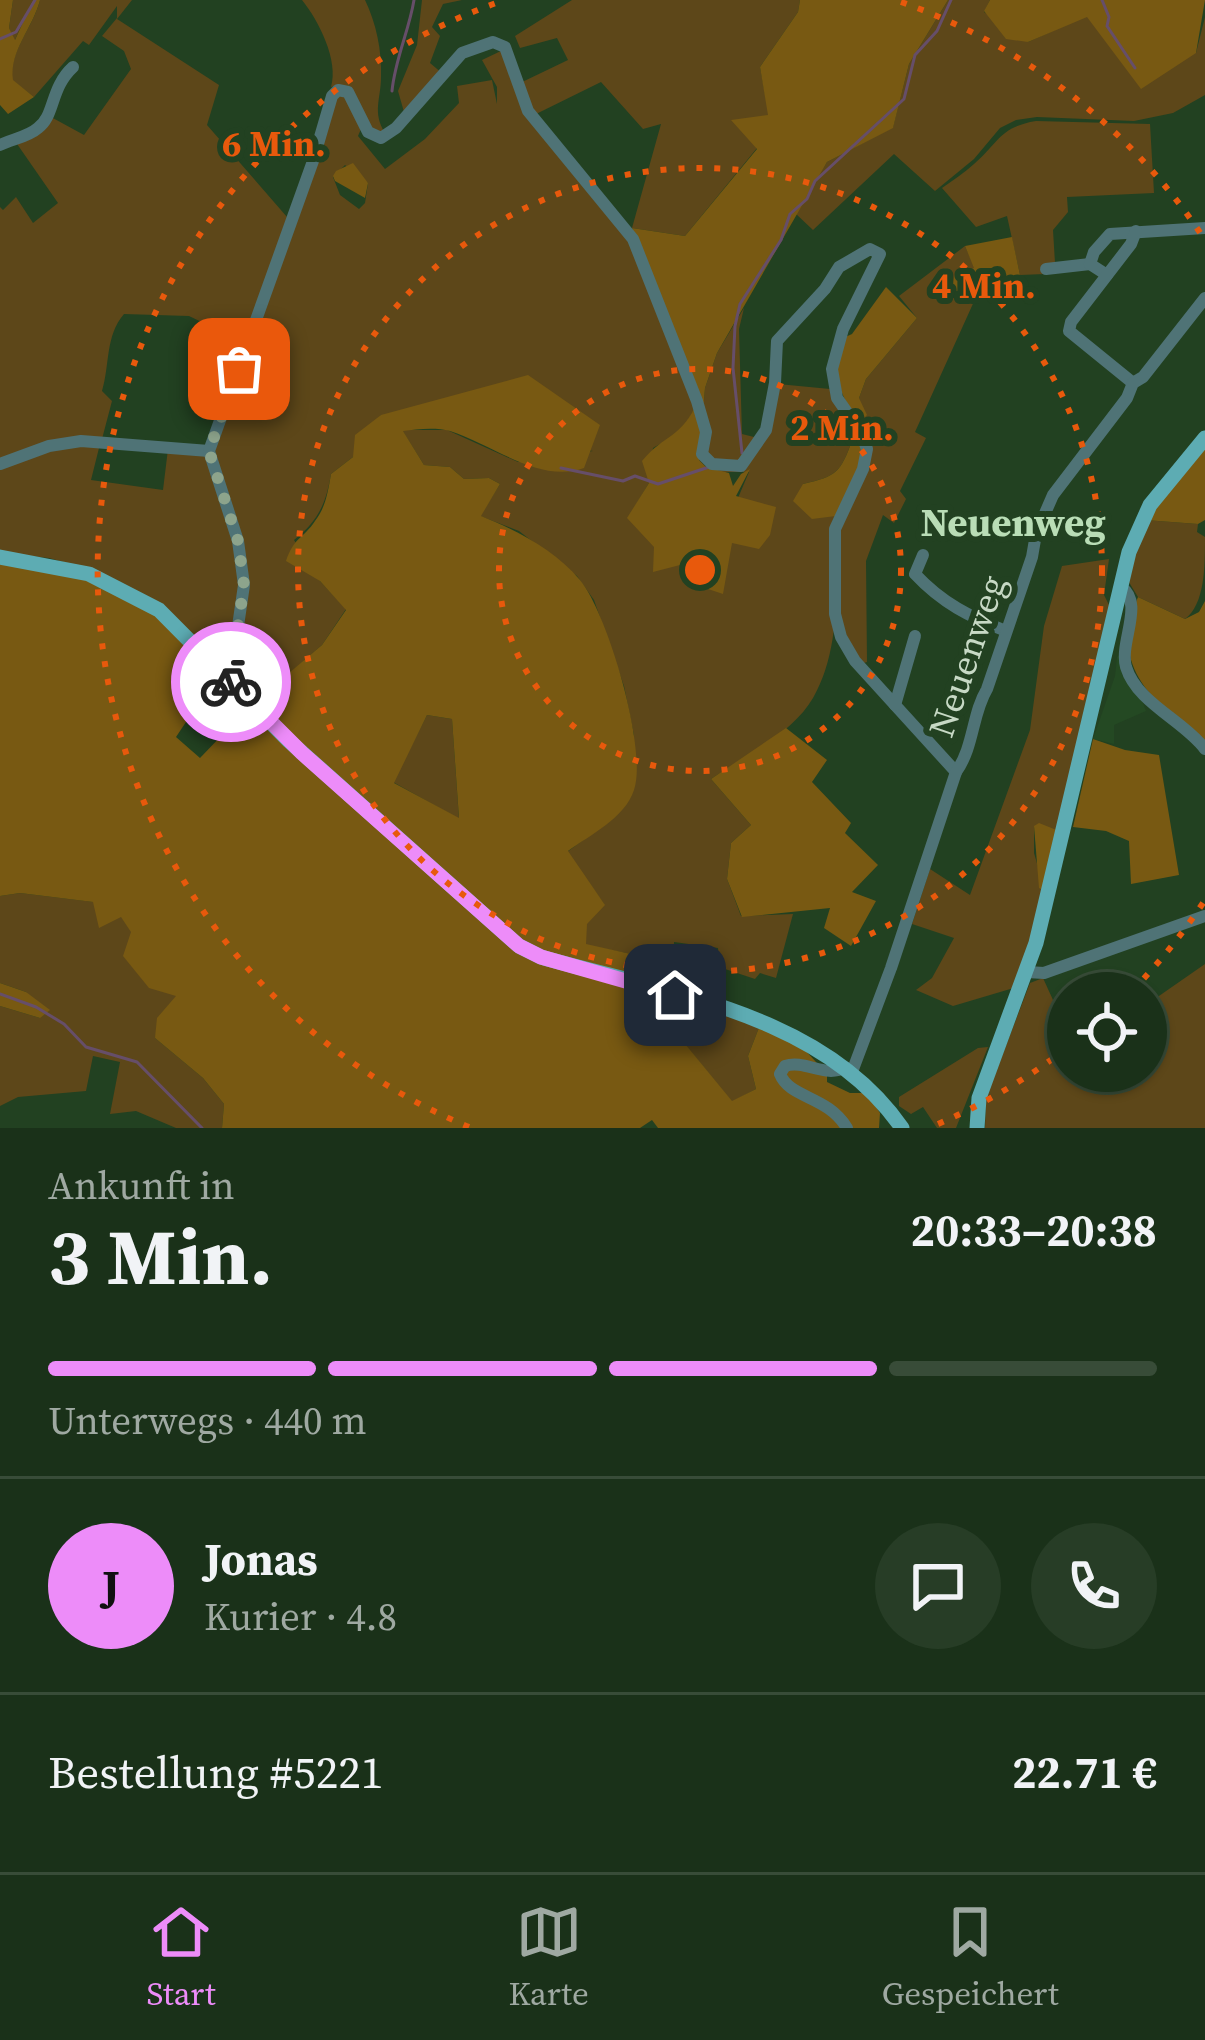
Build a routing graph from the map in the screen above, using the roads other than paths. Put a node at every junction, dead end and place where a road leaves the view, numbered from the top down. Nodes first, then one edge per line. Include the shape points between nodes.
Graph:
1 (73, 67) dead end
2 (0, 145) edge
3 (1205, 228) edge
4 (1136, 231) junction
5 (1090, 264) junction
6 (1046, 268) dead end
7 (1107, 275) junction
8 (1205, 298) edge
9 (1132, 383) junction
10 (1205, 438) edge
11 (209, 451) junction
12 (0, 464) edge
13 (923, 555) dead end
14 (0, 556) edge
15 (1120, 587) junction
16 (1006, 631) junction
17 (915, 636) dead end
18 (220, 670) junction
19 (895, 705) junction
20 (1205, 748) edge
21 (956, 772) junction
22 (1205, 916) edge
23 (1027, 972) junction
24 (848, 1070) junction
25 (847, 1128) edge
26 (898, 1128) edge
27 (977, 1128) edge

1 - 2 street via 40,128
3 - 4 street
4 - 5 street via 1107,236
4 - 7 street
5 - 6 street
5 - 7 street
7 - 9 street via 1069,332
8 - 9 street, Neuenweg
9 - 16 street, Neuenweg via 1053,494
10 - 15 main road via 1142,518
11 - 12 street via 82,441
11 - 18 street via 244,585 237,632
11 - 19 street via 334,93 348,92 368,132 385,136 462,53 493,41 505,47 534,120 631,234 697,401 706,431 702,454 712,464 731,468 748,459 766,430 775,345 839,267 873,249 881,258 842,329 832,369 866,459 835,529 835,614 846,648
13 - 16 street via 915,574 921,580 955,610
14 - 18 main road via 60,566 139,596
15 - 20 street via 1132,601 1128,673
15 - 23 main road
16 - 21 street, Neuenweg
17 - 19 street
18 - 24 main road via 519,946 755,1018
19 - 21 street
21 - 24 street, Neuenweg via 892,968
22 - 23 street via 1044,974
23 - 27 main road via 979,1098
24 - 25 street via 793,1064 780,1074 788,1087 826,1103
24 - 26 main road

